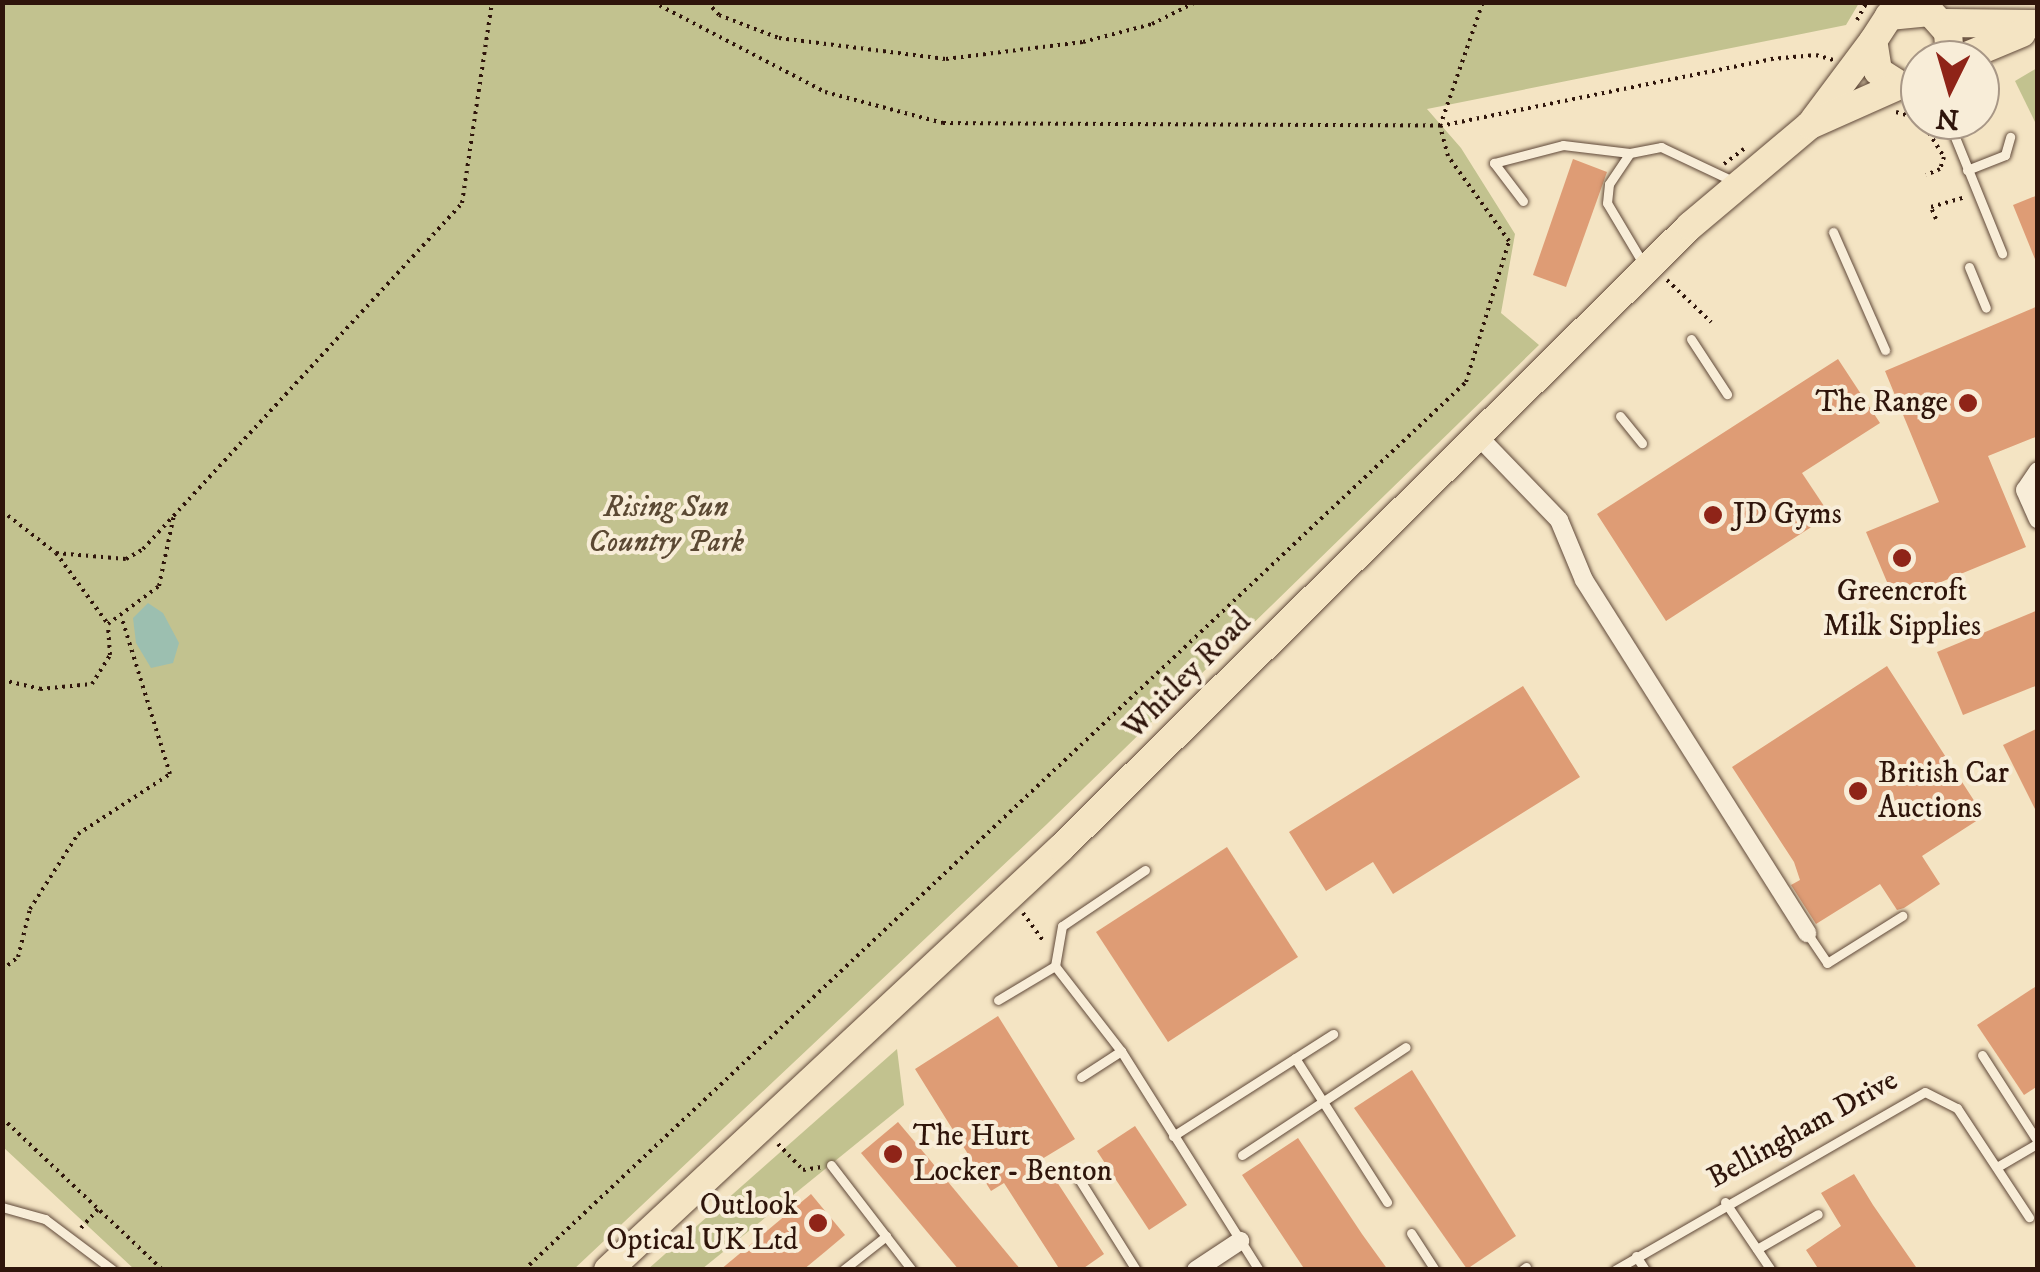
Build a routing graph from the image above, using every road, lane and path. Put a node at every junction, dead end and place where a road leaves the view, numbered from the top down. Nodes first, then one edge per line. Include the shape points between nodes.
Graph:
1 (492, 2) edge
2 (653, 2) edge
3 (707, 2) edge
4 (1196, 2) edge
5 (1483, 2) edge
6 (1768, 2) edge
7 (1814, 2) edge
8 (1890, 10) edge
9 (1933, 12) edge
10 (2038, 25) edge
11 (1943, 40) edge
12 (1873, 42) junction
13 (2000, 42) edge
14 (1853, 69) junction
15 (1900, 82) edge
16 (1900, 93) edge
17 (1810, 125) junction
18 (1440, 126) junction
19 (2010, 138) dead end
20 (1933, 140) edge
21 (1955, 140) edge
22 (1630, 153) junction
23 (1968, 170) junction
24 (1926, 175) dead end
25 (1738, 183) junction
26 (1963, 198) dead end
27 (1523, 200) dead end
28 (1936, 219) dead end
29 (1833, 232) dead end
30 (2002, 252) dead end
31 (1969, 266) dead end
32 (1653, 270) junction
33 (1986, 308) dead end
34 (1711, 322) dead end
35 (1690, 339) dead end
36 (1886, 350) dead end
37 (1727, 394) dead end
38 (1620, 416) dead end
39 (1477, 436) junction
40 (1642, 442) dead end
41 (2038, 470) edge
42 (2, 511) edge
43 (174, 516) junction
44 (2038, 519) edge
45 (56, 553) junction
46 (122, 619) junction
47 (108, 624) junction
48 (2, 680) edge
49 (1145, 870) dead end
50 (1016, 905) dead end
51 (1902, 916) dead end
52 (1807, 932) joint
53 (1053, 954) junction
54 (1055, 966) junction
55 (2, 970) edge
56 (998, 1000) dead end
57 (1334, 1034) dead end
58 (1406, 1047) dead end
59 (1121, 1051) junction
60 (1982, 1055) dead end
61 (1295, 1058) junction
62 (1081, 1076) dead end
63 (1323, 1101) junction
64 (2, 1118) edge
65 (1173, 1136) junction
66 (776, 1141) dead end
67 (2038, 1142) edge
68 (1242, 1155) dead end
69 (831, 1164) joint
70 (1997, 1167) junction
71 (1079, 1178) dead end
72 (1387, 1202) dead end
73 (1725, 1202) junction
74 (2, 1207) edge
75 (1818, 1214) dead end
76 (2028, 1217) dead end
77 (1411, 1233) dead end
78 (886, 1236) junction
79 (1240, 1241) junction
80 (1757, 1248) junction
81 (1636, 1256) junction
82 (113, 1270) edge
83 (164, 1270) edge
84 (524, 1270) edge
85 (608, 1270) edge
86 (844, 1270) edge
87 (912, 1270) edge
88 (1136, 1270) edge
89 (1196, 1270) edge
90 (1259, 1270) edge
91 (1435, 1270) edge
92 (1615, 1270) edge
93 (1644, 1270) edge
94 (1772, 1270) edge

1 - 43 path via 462,203
2 - 18 path via 794,79 926,120
3 - 4 path via 744,28 792,41 956,58 1098,38
5 - 18 path
6 - 7 path
8 - 9 main road
8 - 12 main road, Whitley Road
9 - 10 main road
9 - 11 main road
10 - 13 main road
12 - 14 main road, Whitley Road
12 - 15 main road via 1878,70
14 - 17 main road, Whitley Road
14 - 18 path via 1816,55 1771,60
16 - 17 main road, Whitley Road
17 - 25 main road, Whitley Road
18 - 84 path via 1448,156 1510,242 1466,382
19 - 23 lane via 2005,156
20 - 24 path via 1944,158 1940,169
21 - 23 lane
22 - 25 lane via 1650,146 1672,150
22 - 27 lane via 1563,145 1494,163
22 - 32 lane via 1610,184 1607,203
23 - 30 lane
25 - 32 main road, Whitley Road
26 - 28 path via 1931,207
29 - 36 lane
31 - 33 lane
32 - 34 path
32 - 39 main road, Whitley Road
35 - 37 lane
38 - 40 lane
39 - 52 street via 1560,520 1584,580
39 - 85 main road, Whitley Road via 1061,848
41 - 44 street via 2025,490
42 - 45 path
43 - 45 path via 126,559
43 - 46 path via 159,586
45 - 47 path
46 - 47 path
46 - 55 path via 170,774 78,834 30,909 18,957
47 - 48 path via 110,654 92,684 40,689
49 - 53 lane via 1062,926
50 - 53 path
51 - 52 lane via 1827,963
53 - 54 lane
54 - 56 lane
54 - 59 lane
57 - 61 lane
58 - 63 lane
59 - 62 lane
59 - 65 lane
60 - 67 lane
61 - 63 lane
61 - 65 lane
63 - 68 lane
63 - 72 lane
64 - 83 path
65 - 79 lane
66 - 69 path via 803,1170
67 - 70 lane
69 - 78 lane
70 - 73 lane, Bellingham Drive via 1950,1101 1925,1092
70 - 76 lane, Bellingham Drive
71 - 88 lane
73 - 80 lane
73 - 81 lane, Bellingham Drive
74 - 82 lane via 45,1219
75 - 80 lane
77 - 91 lane
78 - 86 lane
78 - 87 lane
79 - 89 street
79 - 90 lane
80 - 94 lane
81 - 92 lane, Bellingham Drive
81 - 93 lane

